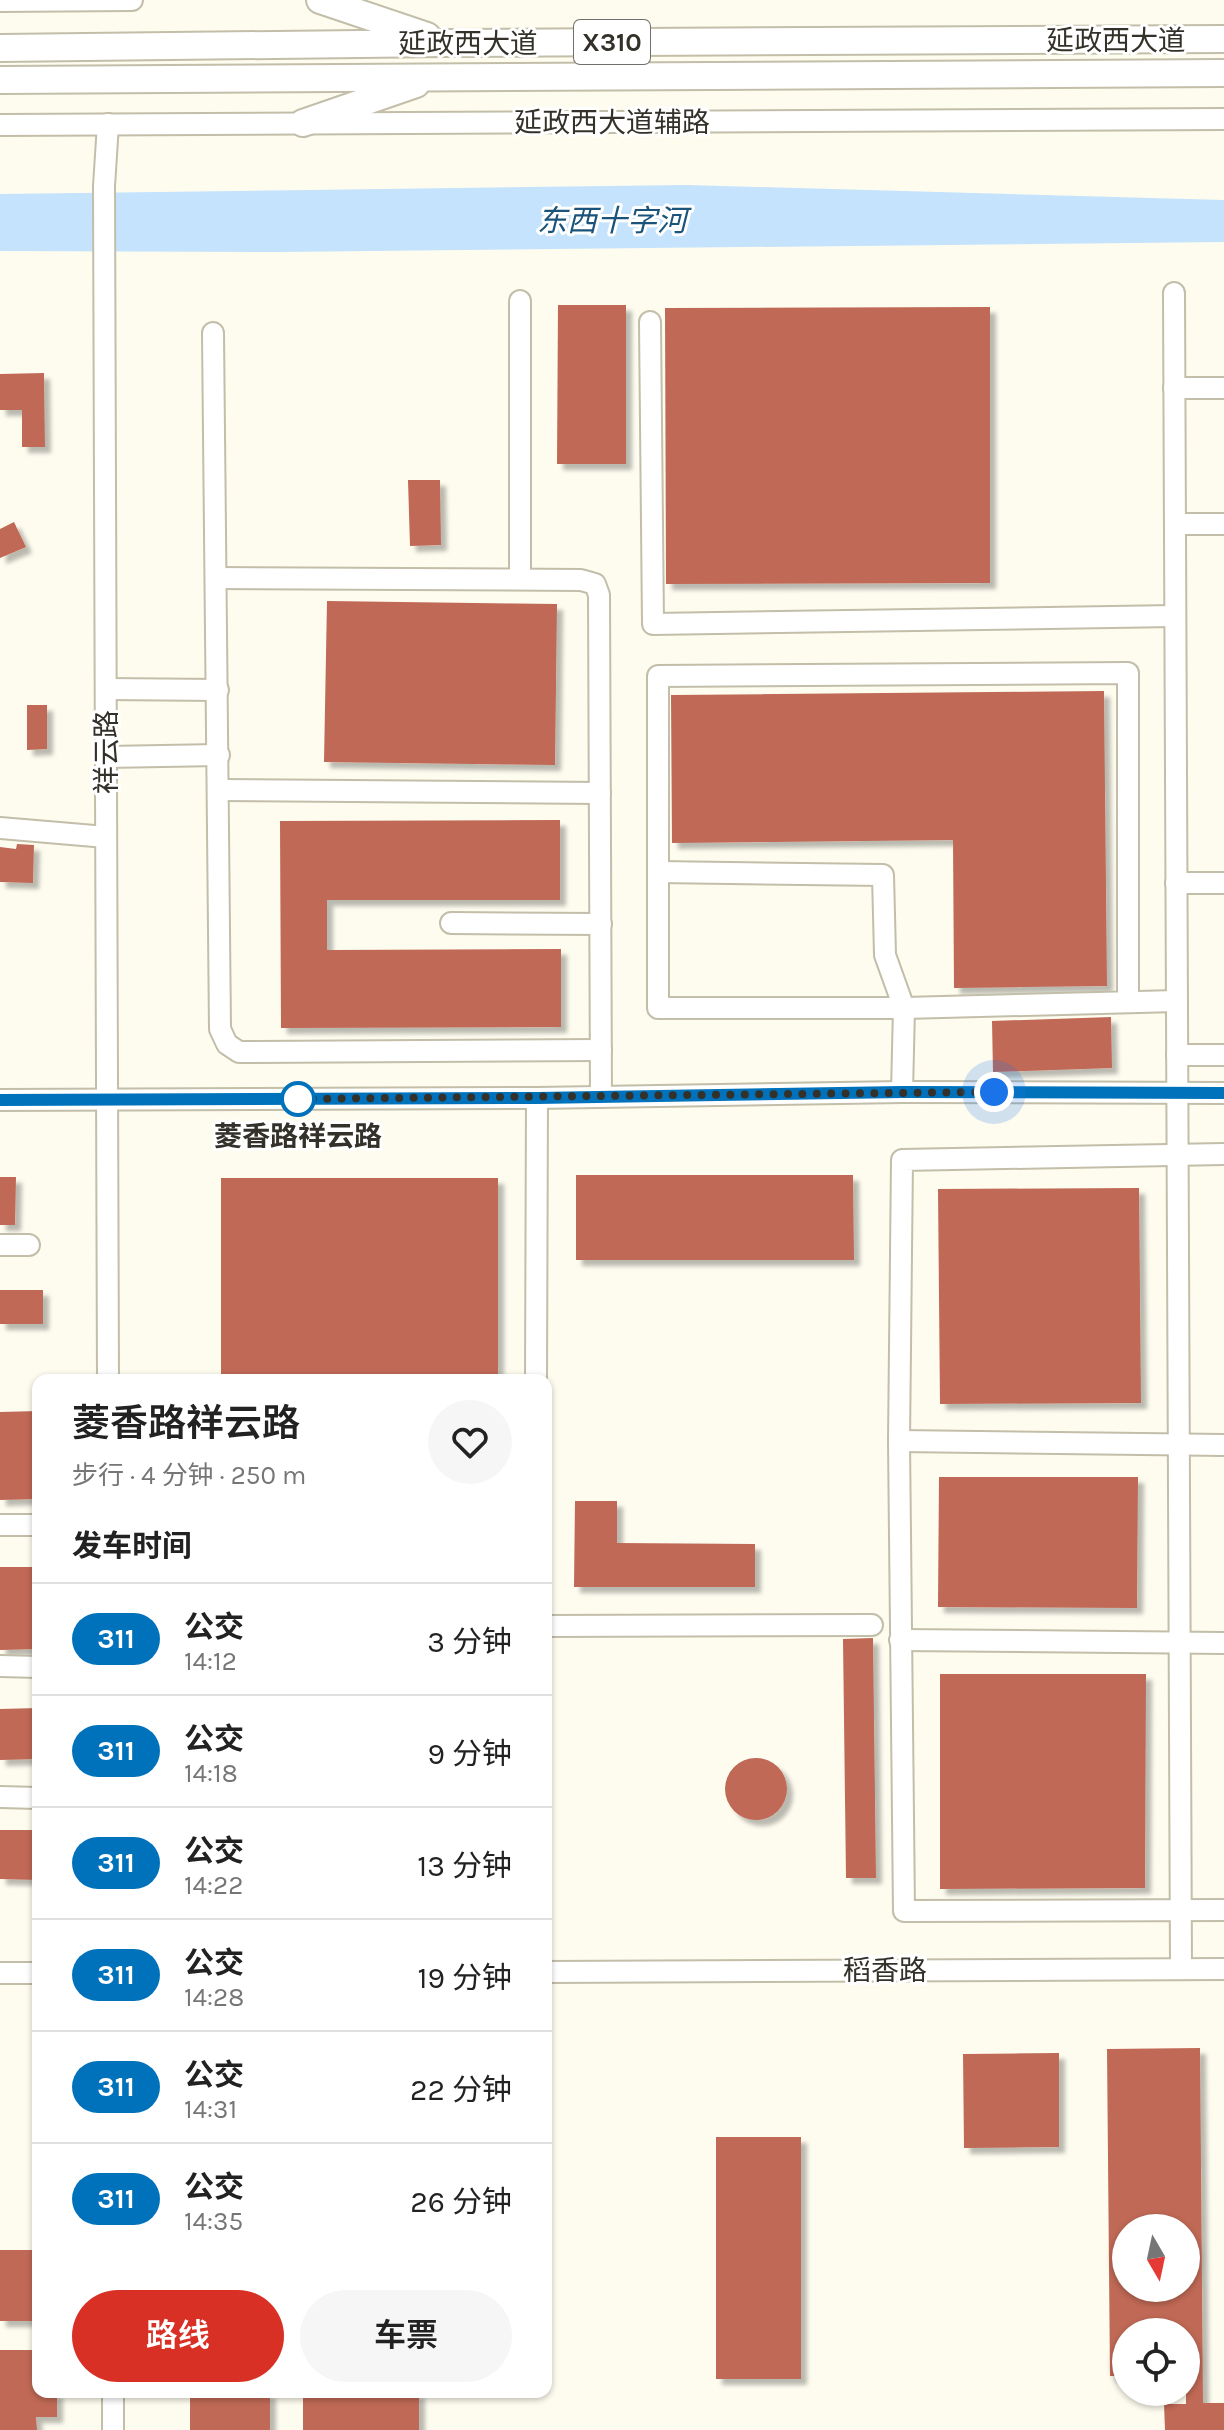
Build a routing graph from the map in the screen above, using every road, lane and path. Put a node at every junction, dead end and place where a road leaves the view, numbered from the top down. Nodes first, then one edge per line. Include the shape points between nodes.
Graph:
1 (50, 0) edge
2 (132, 0) edge
3 (320, 0) edge
4 (0, 1) edge
5 (1224, 39) edge
6 (445, 43) junction
7 (0, 48) edge
8 (1224, 73) edge
9 (436, 77) junction
10 (0, 80) edge
11 (1224, 119) edge
12 (303, 123) junction
13 (108, 124) junction
14 (0, 125) edge
15 (1174, 293) dead end
16 (520, 301) dead end
17 (650, 322) dead end
18 (213, 333) dead end
19 (1174, 388) junction
20 (1224, 388) edge
21 (1175, 524) junction
22 (1224, 524) edge
23 (216, 578) junction
24 (520, 579) junction
25 (1175, 616) junction
26 (106, 689) junction
27 (218, 690) junction
28 (219, 755) junction
29 (106, 757) junction
30 (219, 790) junction
31 (600, 793) junction
32 (0, 828) edge
33 (106, 837) junction
34 (658, 872) junction
35 (1176, 883) junction
36 (1224, 883) edge
37 (451, 923) dead end
38 (601, 924) junction
39 (1177, 1001) junction
40 (1128, 1002) junction
41 (904, 1008) junction
42 (601, 1050) junction
43 (1177, 1055) junction
44 (1224, 1055) edge
45 (902, 1092) junction
46 (1178, 1092) junction
47 (1224, 1093) edge
48 (601, 1097) junction
49 (537, 1098) junction
50 (0, 1100) edge
51 (106, 1100) junction
52 (1224, 1154) edge
53 (1178, 1155) junction
54 (0, 1245) edge
55 (29, 1245) dead end
56 (108, 1374) edge
57 (536, 1374) edge
58 (899, 1441) junction
59 (1179, 1445) junction
60 (1224, 1445) edge
61 (0, 1525) edge
62 (32, 1525) edge
63 (872, 1625) dead end
64 (552, 1626) edge
65 (900, 1640) junction
66 (1224, 1643) edge
67 (1179, 1644) junction
68 (0, 1666) edge
69 (32, 1667) edge
70 (0, 1797) edge
71 (32, 1798) edge
72 (1181, 1910) junction
73 (1224, 1910) edge
74 (1181, 1969) junction
75 (1224, 1969) edge
76 (552, 1972) edge
77 (0, 1973) edge
78 (32, 1973) edge
79 (113, 2398) edge
80 (113, 2430) edge

1 - 2 street
1 - 4 street
3 - 6 main road
5 - 6 main road, 延政西大道 / X310
6 - 7 main road, 延政西大道 / X310
8 - 9 main road, 延政西大道 / X310
9 - 10 main road, 延政西大道 / X310
9 - 12 main road
11 - 12 street, 延政西大道辅路
12 - 13 street, 延政西大道辅路
13 - 14 street, 延政西大道辅路
13 - 26 street, 祥云路
15 - 19 street
16 - 24 street
17 - 25 street via 653,624
18 - 23 street
19 - 20 street
19 - 21 street
21 - 22 street
21 - 25 street
23 - 24 street
23 - 27 street
24 - 31 street via 595,584
25 - 35 street
26 - 27 street
26 - 29 street, 祥云路
27 - 28 street
28 - 29 street
28 - 30 street
29 - 33 street, 祥云路
30 - 31 street
30 - 42 street via 220,1029 227,1044 239,1052
31 - 38 street
32 - 33 street
33 - 51 street, 祥云路
34 - 40 street via 658,676 1128,673
34 - 41 street via 883,875 885,955
34 - 41 street via 658,1008
35 - 36 street
35 - 39 street
37 - 38 street
38 - 42 street
39 - 40 street
39 - 43 street
40 - 41 street
41 - 45 street
42 - 48 street
43 - 44 street
43 - 46 street
45 - 46 street
45 - 48 street
46 - 47 street
46 - 53 street
48 - 49 street
49 - 51 street
49 - 57 street
50 - 51 street
51 - 56 street, 祥云路
52 - 53 street
53 - 58 street via 902,1160
53 - 59 street
54 - 55 street
58 - 59 street
58 - 65 street
59 - 60 street
59 - 67 street
61 - 62 street
63 - 64 street
65 - 67 street
65 - 72 street via 904,1911
66 - 67 street
67 - 72 street
68 - 69 street
70 - 71 street
72 - 73 street
72 - 74 street
74 - 75 street, 稻香路
74 - 76 street, 稻香路
77 - 78 street
79 - 80 street

